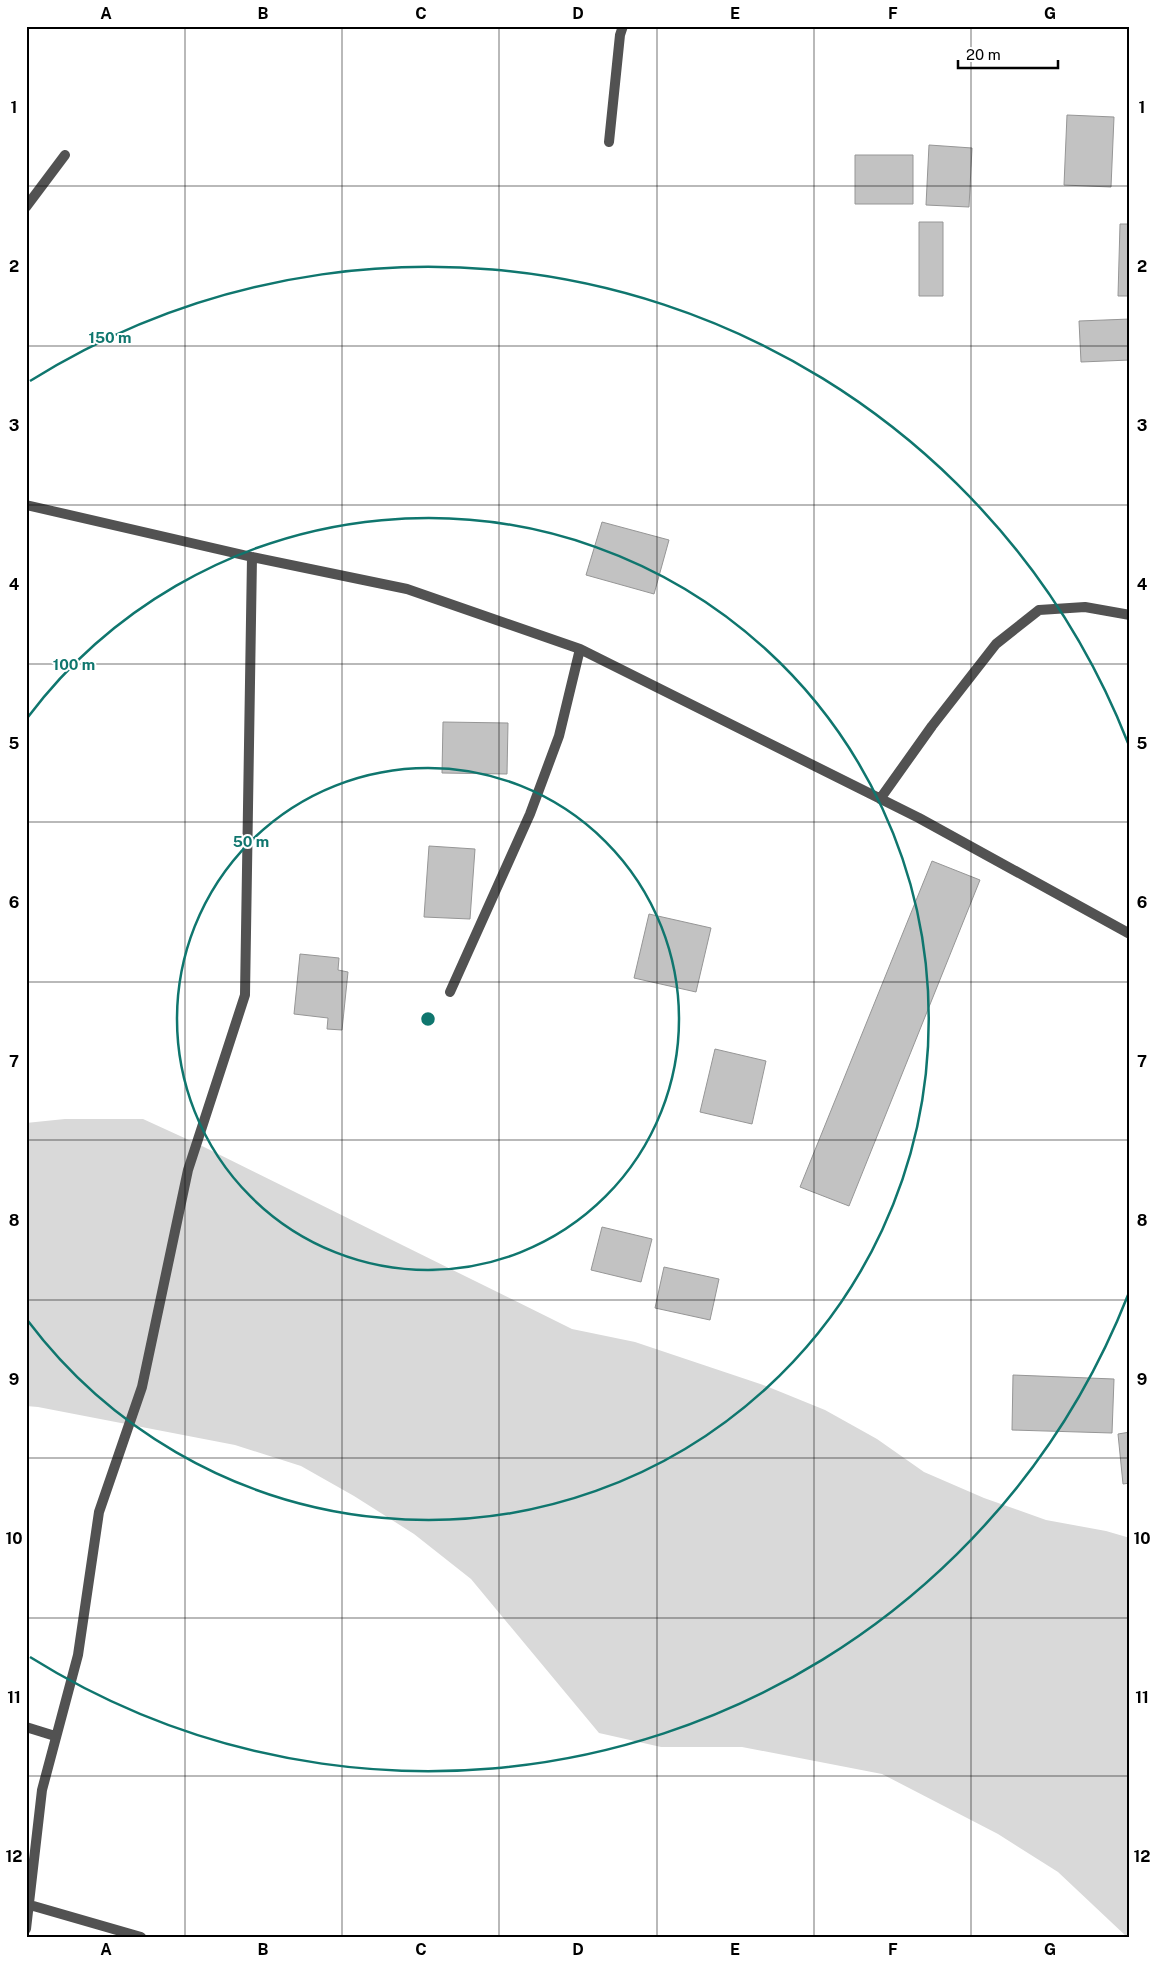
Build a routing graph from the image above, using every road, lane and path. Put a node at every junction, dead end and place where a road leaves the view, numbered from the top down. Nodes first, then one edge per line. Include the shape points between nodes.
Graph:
1 (623, 26) edge
2 (609, 142) dead end
3 (65, 155) dead end
4 (26, 207) edge
5 (26, 505) edge
6 (252, 557) junction
7 (1130, 615) edge
8 (580, 649) junction
9 (880, 799) junction
10 (1130, 934) edge
11 (450, 992) dead end
12 (26, 1728) edge
13 (55, 1736) junction
14 (30, 1905) junction
15 (26, 1929) edge
16 (141, 1937) edge

1 - 2 street
3 - 4 street
5 - 6 street
6 - 8 street via 407,589
6 - 13 street via 246,995 188,1170 142,1387 99,1512 78,1655
7 - 9 street via 1085,607 1039,610 996,644
8 - 9 street
8 - 11 street via 558,736 530,814
9 - 10 street
12 - 13 street
13 - 14 street via 42,1790
14 - 15 street
14 - 16 street

